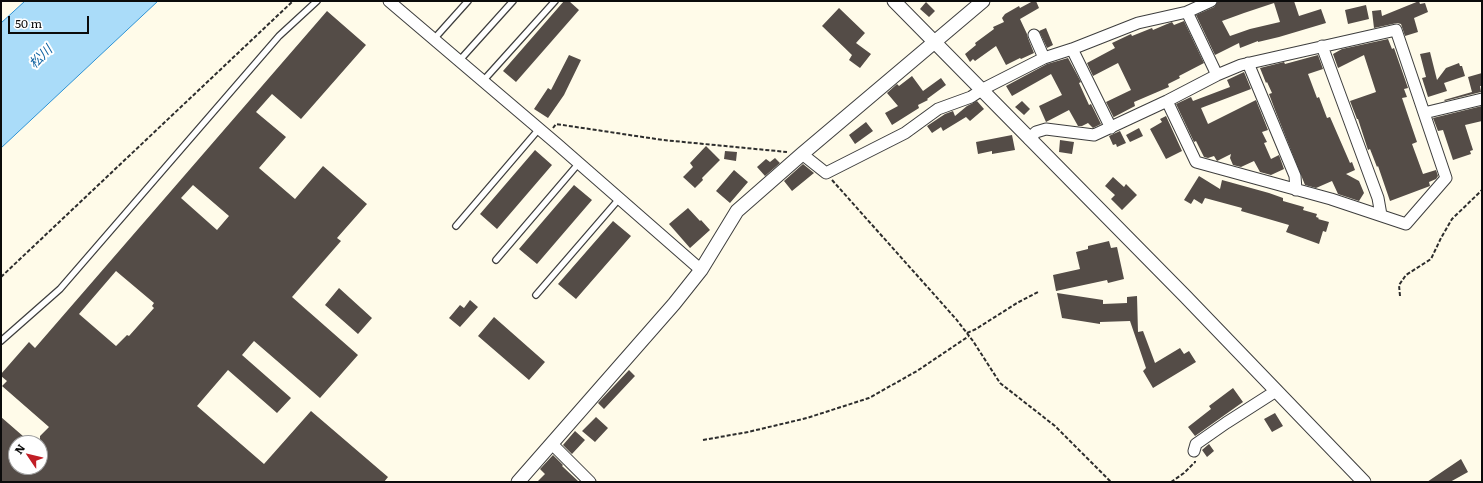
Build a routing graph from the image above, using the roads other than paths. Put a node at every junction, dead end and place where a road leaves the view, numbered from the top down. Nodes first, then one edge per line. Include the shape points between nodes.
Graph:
1 (317, 1) edge
2 (389, 1) edge
3 (468, 1) edge
4 (513, 1) edge
5 (555, 1) edge
6 (894, 1) edge
7 (983, 1) edge
8 (1211, 1) edge
9 (1187, 12) junction
10 (1034, 35) dead end
11 (434, 39) junction
12 (934, 43) junction
13 (1322, 46) junction
14 (1072, 49) junction
15 (1044, 58) junction
16 (459, 61) junction
17 (1248, 63) junction
18 (1217, 75) junction
19 (483, 81) junction
20 (982, 89) junction
21 (1482, 99) edge
22 (1168, 101) junction
23 (1424, 113) junction
24 (1111, 128) junction
25 (543, 132) junction
26 (1029, 139) junction
27 (799, 156) junction
28 (579, 163) junction
29 (1296, 190) junction
30 (619, 198) junction
31 (1381, 215) junction
32 (456, 226) dead end
33 (496, 260) dead end
34 (701, 270) junction
35 (536, 295) dead end
36 (1, 341) edge
37 (1276, 391) junction
38 (552, 444) junction
39 (1194, 451) road end
40 (518, 482) edge
41 (590, 482) edge
42 (1364, 482) edge

1 - 36 lane via 279,36 60,290
2 - 11 street
3 - 11 lane
4 - 16 lane
5 - 19 lane
6 - 12 street
7 - 12 street
8 - 9 street
9 - 14 street via 1138,23
9 - 18 street
10 - 15 street
11 - 16 street
12 - 20 street
12 - 27 street
13 - 17 street
13 - 23 street via 1396,30
13 - 31 street via 1378,198
14 - 15 street
14 - 24 street
15 - 20 street
16 - 19 street
17 - 18 street
17 - 29 street via 1295,176
18 - 22 street
19 - 25 street
20 - 26 street
20 - 27 street via 938,109 905,133 826,173
21 - 23 street
22 - 24 street
22 - 29 street via 1196,162
23 - 31 street via 1446,178 1406,224
24 - 26 street via 1094,135 1046,129 1036,132
25 - 28 street
25 - 32 lane
26 - 37 street
27 - 34 street via 737,211
28 - 30 street
28 - 33 lane
29 - 31 street
30 - 34 street
30 - 35 lane
34 - 38 street
37 - 39 street via 1196,444
37 - 42 street
38 - 40 street
38 - 41 street

